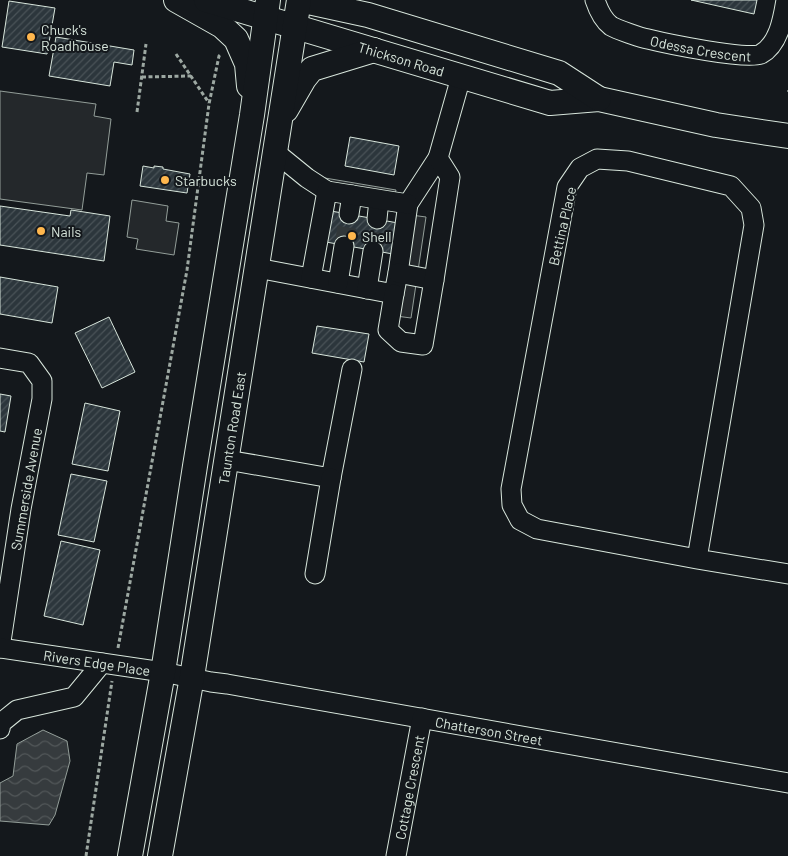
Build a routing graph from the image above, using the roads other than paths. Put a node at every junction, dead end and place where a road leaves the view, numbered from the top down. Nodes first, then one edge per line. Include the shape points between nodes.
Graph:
1 (176, 0) edge
2 (206, 0) edge
3 (299, 0) edge
4 (350, 0) edge
5 (595, 0) edge
6 (786, 0) edge
7 (266, 9) edge
8 (368, 15) junction
9 (294, 27) junction
10 (374, 50) junction
11 (461, 77) junction
12 (599, 99) junction
13 (252, 115) junction
14 (280, 121) junction
15 (788, 136) edge
16 (275, 152) junction
17 (438, 158) junction
18 (328, 191) junction
19 (352, 195) junction
20 (379, 200) junction
21 (408, 204) junction
22 (349, 214) tunnel mouth
23 (377, 220) tunnel mouth
24 (344, 246) tunnel mouth
25 (373, 251) tunnel mouth
26 (256, 268) junction
27 (398, 273) junction
28 (311, 278) junction
29 (434, 280) junction
30 (338, 283) junction
31 (367, 289) junction
32 (394, 294) junction
33 (0, 358) edge
34 (352, 369) dead end
35 (227, 460) junction
36 (331, 478) junction
37 (697, 559) junction
38 (315, 574) dead end
39 (788, 574) edge
40 (0, 648) edge
41 (108, 664) junction
42 (163, 672) junction
43 (192, 677) junction
44 (422, 718) junction
45 (0, 729) edge
46 (788, 783) edge
47 (130, 856) edge
48 (160, 856) edge
49 (396, 856) edge

1 - 13 main road via 222,26 236,39 247,64
2 - 7 main road, Thickson Road
3 - 8 main road, Thickson Road
3 - 9 main road, Taunton Road East
4 - 8 main road
5 - 6 street, Odessa Crescent via 598,10 612,26 637,36 737,56 759,56 770,48 782,24
7 - 9 main road, Thickson Road
7 - 13 main road, Taunton Road East
8 - 12 main road, Thickson Road via 559,73
9 - 10 main road, Thickson Road
9 - 14 main road, Taunton Road East
10 - 11 main road, Thickson Road
10 - 14 main road via 312,69
11 - 12 main road, Thickson Road via 550,103
11 - 17 street
12 - 15 main road, Thickson Road via 716,125
13 - 42 main road, Taunton Road East
14 - 16 main road, Taunton Road East
16 - 18 street
16 - 26 main road, Taunton Road East
17 - 21 street
17 - 29 street via 450,177
18 - 19 street
18 - 28 street
19 - 20 street
19 - 22 street
20 - 21 street
20 - 23 street
21 - 27 street
24 - 30 street
25 - 31 street
26 - 28 street
26 - 35 main road, Taunton Road East
27 - 29 street
27 - 32 street
28 - 30 street
29 - 32 street via 423,344 401,342 388,330
30 - 31 street
31 - 32 street
33 - 40 street, Summerside Avenue via 29,363 42,381 42,399
34 - 36 street
35 - 36 street
35 - 43 main road, Taunton Road East
36 - 38 street
37 - 37 street, Bettina Place via 754,225 751,208 731,186 628,161 597,159 580,168 567,187 511,489 512,505 520,520 537,529
37 - 39 street, Bettina Place
40 - 41 street, Rivers Edge Place
41 - 42 street, Rivers Edge Place
41 - 45 street via 74,697 18,710 1,723
42 - 43 street, Rivers Edge Place
42 - 47 main road, Taunton Road East
43 - 44 street, Chatterson Street
43 - 48 main road, Taunton Road East
44 - 46 street, Chatterson Street
44 - 49 street, Cottage Crescent

